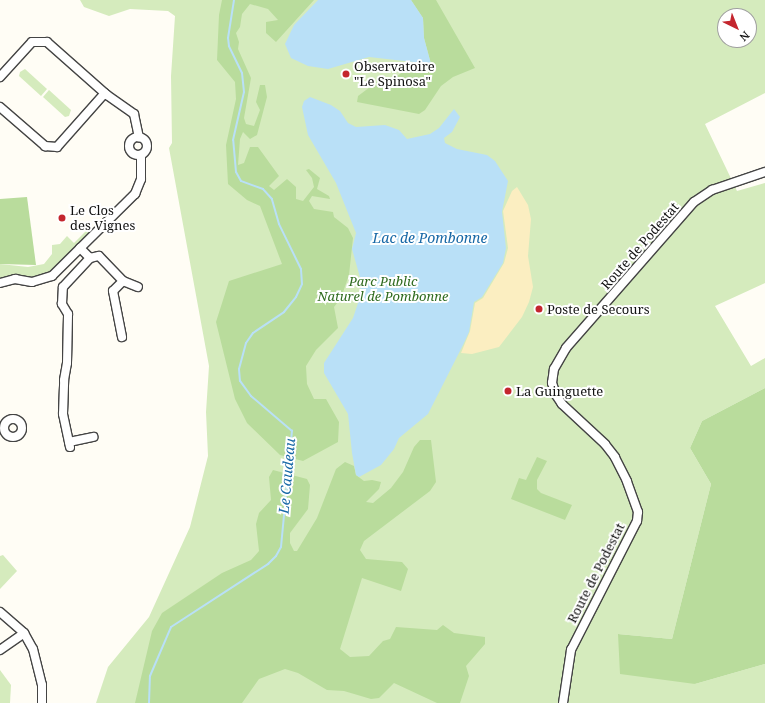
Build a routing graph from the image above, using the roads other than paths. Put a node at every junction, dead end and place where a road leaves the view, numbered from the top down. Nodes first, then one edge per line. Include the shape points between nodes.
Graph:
1 (0, 77) edge
2 (104, 93) junction
3 (0, 107) edge
4 (139, 137) junction
5 (141, 155) junction
6 (765, 172) edge
7 (80, 248) junction
8 (90, 258) junction
9 (123, 280) junction
10 (0, 283) edge
11 (138, 287) dead end
12 (122, 337) dead end
13 (93, 437) dead end
14 (0, 612) edge
15 (24, 633) junction
16 (0, 650) edge
17 (42, 703) edge
18 (562, 703) edge

1 - 2 street via 32,42 47,42
2 - 3 street via 57,148 45,146
2 - 4 street via 134,114
4 - 5 street via 147,145 146,151
4 - 5 street via 131,141 130,149
5 - 7 street via 141,179 135,194
6 - 18 street, Route de Podestat via 712,190 694,202 566,348 554,368 552,383 556,395 615,457 635,498 638,512 637,521 571,650
7 - 8 street
7 - 10 street via 52,276 32,282 15,279
8 - 9 street via 99,256
8 - 13 street via 63,287 62,304 68,314 68,363 64,380 63,414 69,445
9 - 11 street
9 - 12 street via 113,290
14 - 15 street
15 - 16 street
15 - 17 street via 38,664

